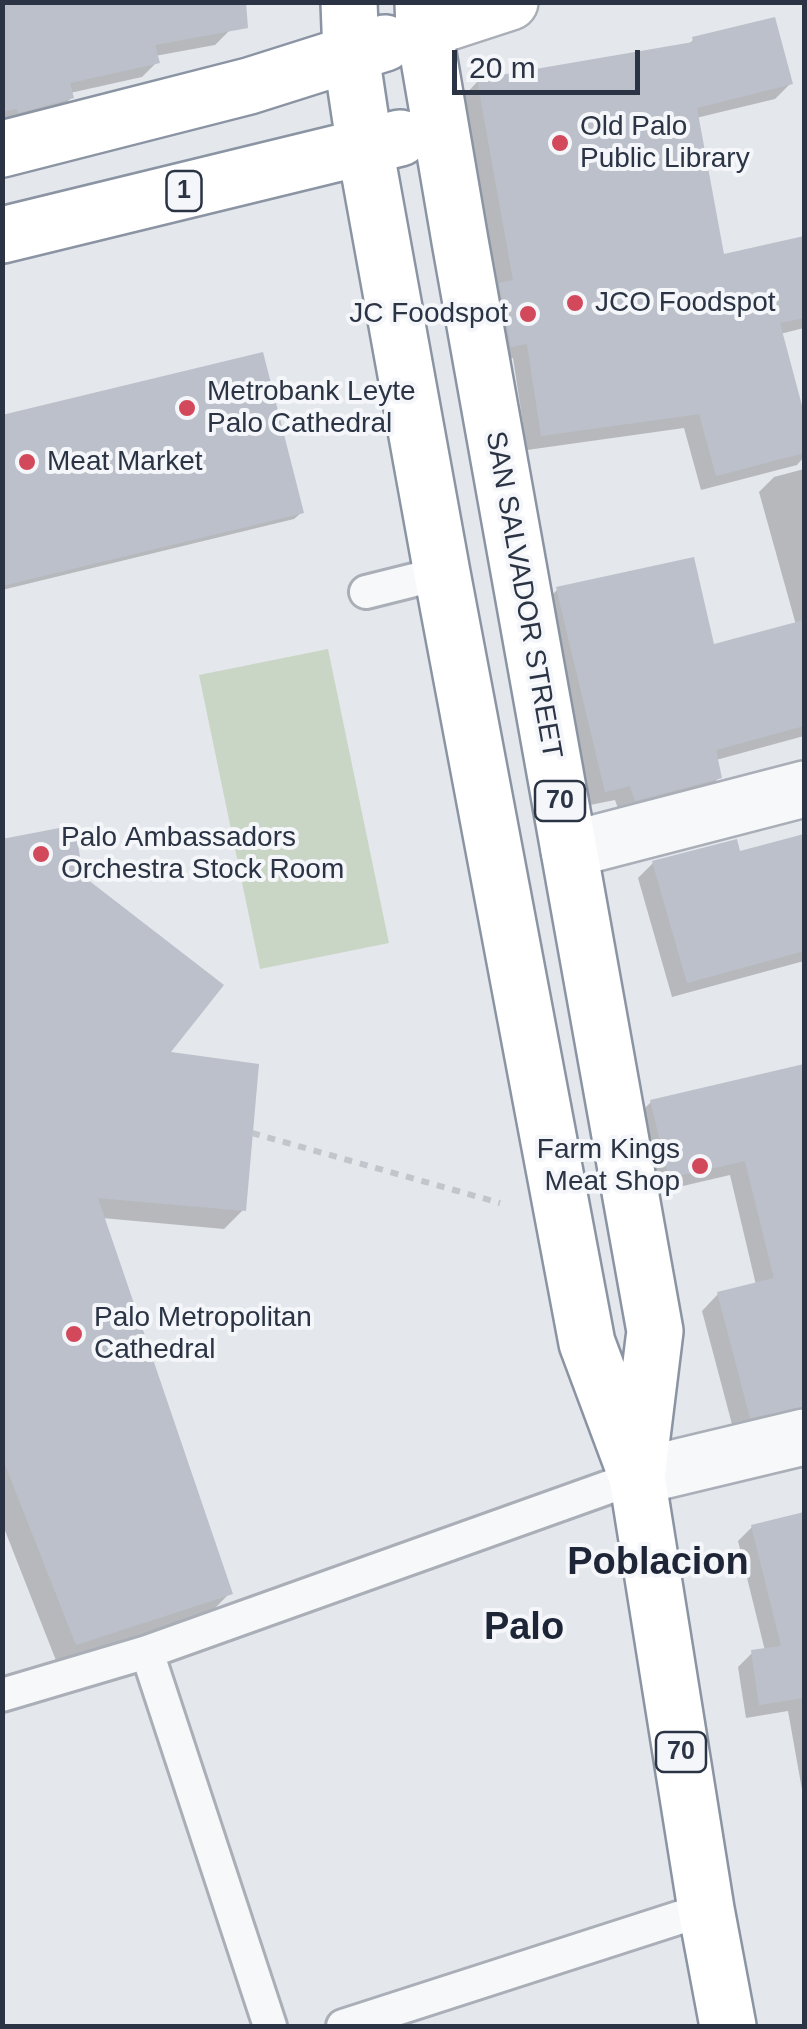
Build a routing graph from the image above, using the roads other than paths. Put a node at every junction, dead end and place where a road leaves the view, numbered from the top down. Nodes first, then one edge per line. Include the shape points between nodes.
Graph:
1 (510, 2) edge
2 (423, 16) edge
3 (350, 29) edge
4 (441, 127) junction
5 (365, 148) junction
6 (2, 149) edge
7 (2, 235) edge
8 (442, 573) junction
9 (366, 592) dead end
10 (804, 790) edge
11 (569, 850) junction
12 (804, 1437) edge
13 (637, 1477) junction
14 (147, 1652) junction
15 (2, 1695) edge
16 (706, 1910) junction
17 (270, 2026) edge
18 (343, 2026) edge
19 (728, 2026) edge

1 - 2 main road
2 - 3 main road
2 - 4 main road, SAN SALVADOR STREET
3 - 5 main road, SAN SALVADOR STREET
3 - 6 main road via 249,86
4 - 5 main road, 1
4 - 11 main road, SAN SALVADOR STREET / 70
5 - 7 main road, 1
5 - 8 main road, SAN SALVADOR STREET / 70
8 - 9 lane
8 - 13 main road, SAN SALVADOR STREET / 70 via 587,1343
10 - 11 street
11 - 13 main road, SAN SALVADOR STREET / 70 via 655,1331
12 - 13 street
13 - 14 lane
13 - 16 main road, SAN SALVADOR STREET / 70
14 - 15 lane
14 - 17 lane
16 - 18 lane
16 - 19 main road, SAN SALVADOR STREET / 70

